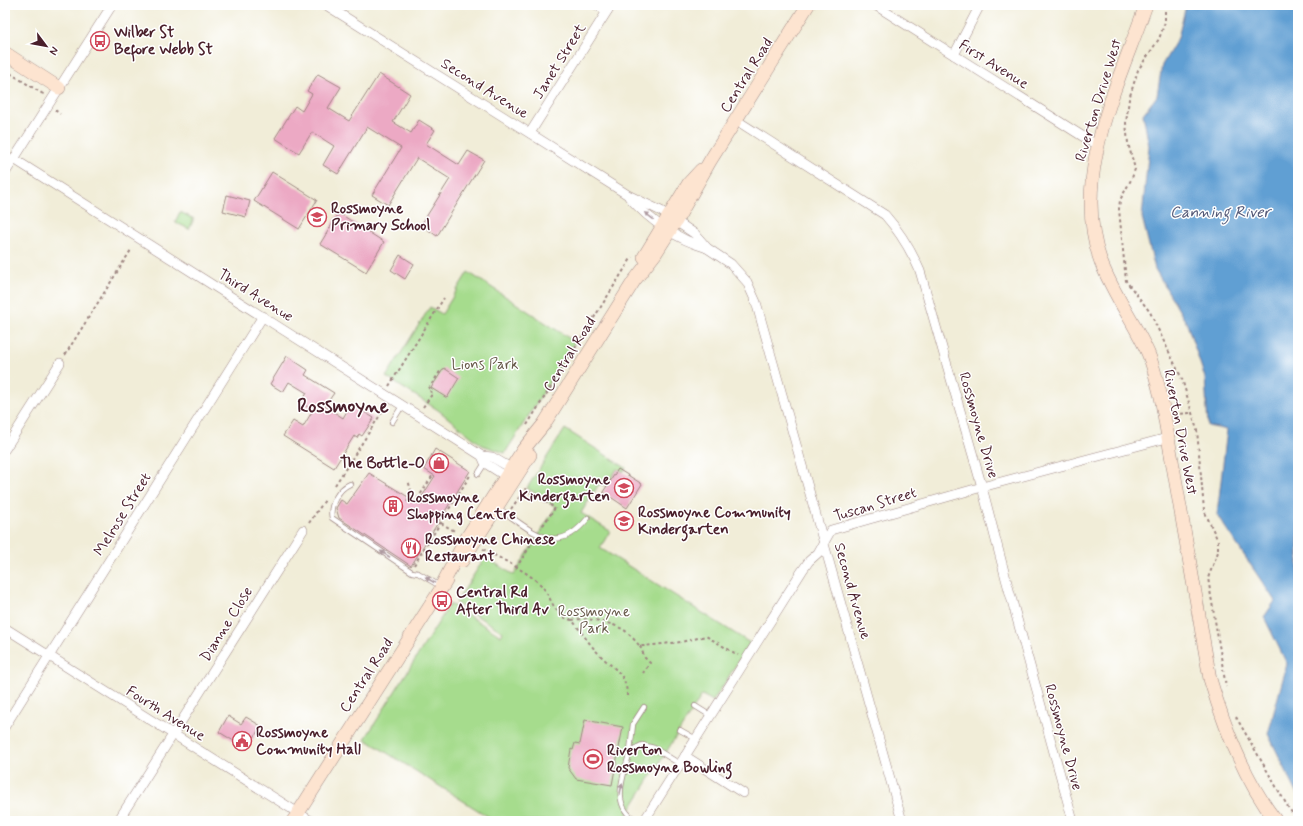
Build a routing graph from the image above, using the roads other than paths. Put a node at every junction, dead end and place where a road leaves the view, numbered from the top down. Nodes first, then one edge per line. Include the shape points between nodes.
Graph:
1 (112, 5) edge
2 (326, 5) edge
3 (596, 5) edge
4 (808, 5) edge
5 (874, 5) edge
6 (980, 5) edge
7 (1146, 5) edge
8 (609, 8) edge
9 (5, 53) edge
10 (954, 55) junction
11 (59, 88) junction
12 (736, 120) junction
13 (530, 133) junction
14 (1098, 146) junction
15 (14, 159) junction
16 (5, 173) edge
17 (669, 224) junction
18 (263, 316) junction
19 (60, 363) road end
20 (402, 406) junction
21 (392, 422) dead end
22 (1167, 438) junction
23 (5, 449) edge
24 (484, 459) junction
25 (478, 474) dead end
26 (512, 475) junction
27 (350, 484) dead end
28 (982, 487) junction
29 (497, 507) junction
30 (588, 518) dead end
31 (303, 530) road end
32 (824, 542) junction
33 (441, 587) junction
34 (5, 628) edge
35 (50, 656) junction
36 (695, 706) dead end
37 (644, 707) dead end
38 (711, 716) junction
39 (5, 726) edge
40 (680, 730) dead end
41 (173, 734) junction
42 (696, 739) junction
43 (630, 752) junction
44 (685, 756) junction
45 (680, 764) junction
46 (743, 793) dead end
47 (296, 817) edge
48 (118, 821) edge
49 (311, 821) edge
50 (637, 821) edge
51 (644, 821) edge
52 (902, 821) edge
53 (1073, 821) edge
54 (1276, 821) edge

1 - 11 street
2 - 13 street, Second Avenue
3 - 8 street
4 - 12 street, Central Road
5 - 10 street, First Avenue
6 - 10 street
7 - 14 street, Riverton Drive West
8 - 13 street, Janet Street
9 - 11 street
10 - 14 street, First Avenue
11 - 15 street
12 - 17 street, Central Road via 710,161 689,182
12 - 28 street, Rossmoyne Drive via 885,215 899,231 920,271
13 - 17 street, Second Avenue via 628,195 642,211
14 - 22 street, Riverton Drive West via 1090,194 1094,240 1111,284 1148,354 1161,397
15 - 16 street
15 - 18 street, Third Avenue
17 - 26 street, Central Road via 648,250 634,281 544,424 531,453
17 - 32 street, Second Avenue via 695,234 707,248 730,264 747,282 756,302
18 - 20 street, Third Avenue
18 - 35 street, Melrose Street
19 - 23 street
20 - 21 lane
20 - 24 street, Third Avenue
22 - 28 street, Tuscan Street
22 - 54 street, Riverton Drive West via 1210,679 1219,709 1254,788
24 - 25 lane
24 - 26 street, Third Avenue
26 - 29 street, Central Road
26 - 33 street, Central Road via 462,546
33 -> 27 lane via 412,572 332,518 332,505 343,487
28 - 32 street, Tuscan Street via 831,530
28 - 53 street, Rossmoyne Drive
29 - 30 lane via 537,535 550,539 571,534
29 - 33 street, Central Road via 470,551
31 - 41 street, Dianne Close
32 - 38 street, Tuscan Street via 818,553 809,561
32 - 52 street, Second Avenue
33 - 47 street, Central Road
34 - 35 street, Fourth Avenue
35 - 39 street, Melrose Street
35 - 41 street, Fourth Avenue
36 - 38 lane
37 - 43 lane via 633,724
38 - 42 street, Tuscan Street
40 - 42 lane
41 - 47 street, Fourth Avenue
41 - 48 street, Dianne Close
42 - 44 street, Tuscan Street
43 - 45 lane via 642,746 654,748
50 -> 43 lane via 626,812 619,798
44 - 45 street, Tuscan Street
44 - 46 street
45 - 51 street, Tuscan Street
47 - 49 street, Fourth Avenue

